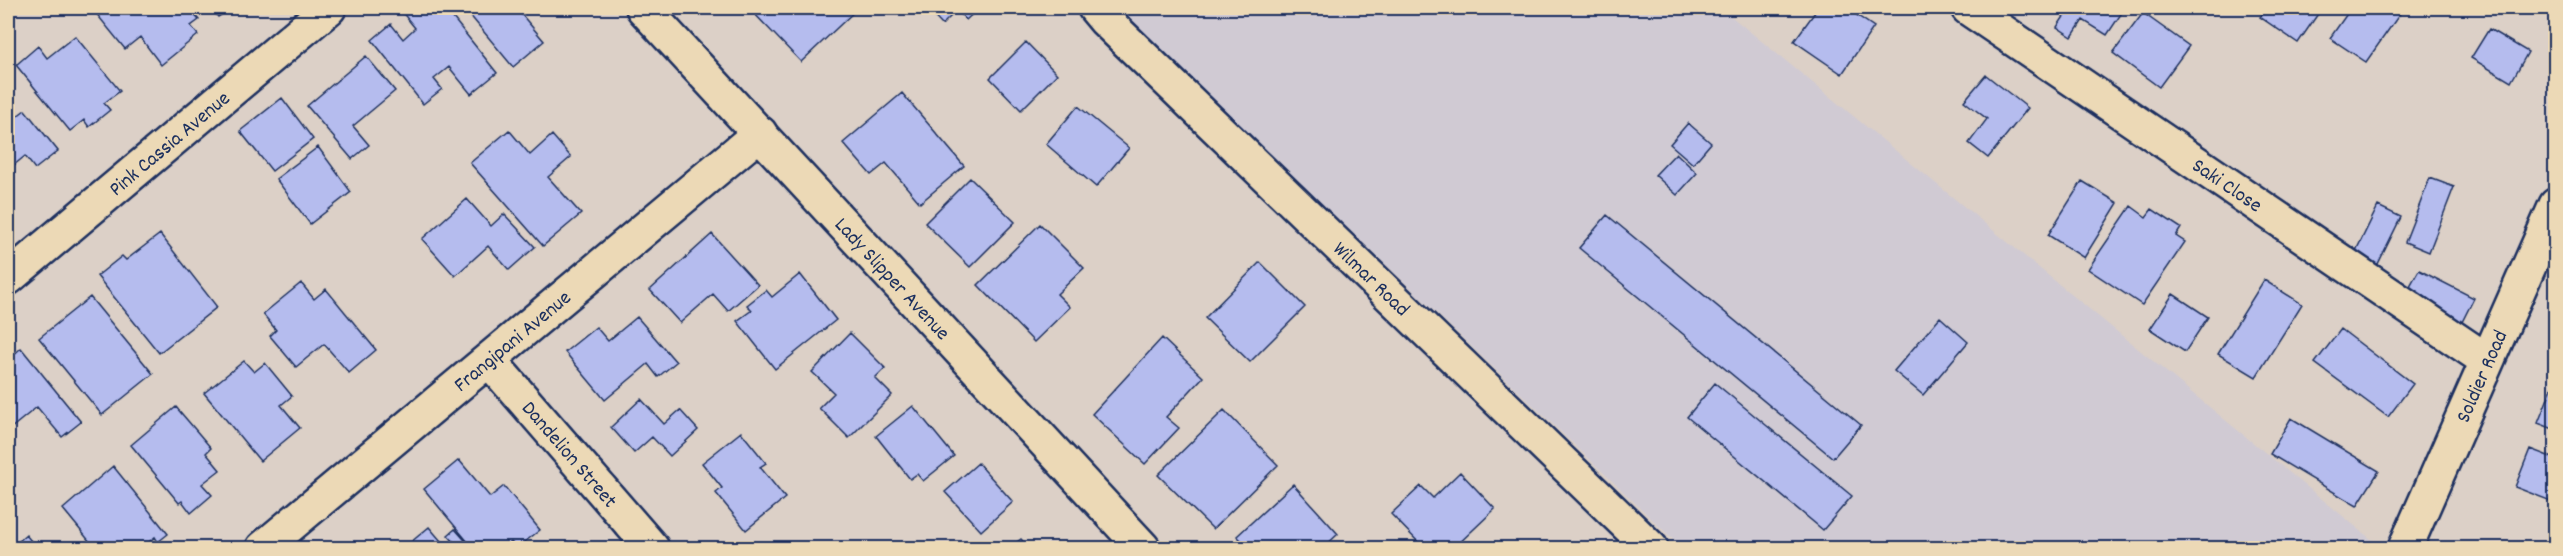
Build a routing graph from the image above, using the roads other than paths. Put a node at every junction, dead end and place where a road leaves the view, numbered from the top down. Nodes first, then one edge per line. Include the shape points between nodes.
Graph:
1 (328, 8) edge
2 (643, 8) edge
3 (1095, 8) edge
4 (1968, 8) edge
5 (760, 133) junction
6 (2556, 205) edge
7 (8, 278) edge
8 (489, 360) junction
9 (2486, 360) junction
10 (263, 549) edge
11 (652, 549) edge
12 (1143, 549) edge
13 (1651, 549) edge
14 (2404, 549) edge

1 - 7 street, Pink Cassia Avenue
2 - 5 street, Lady Slipper Avenue
3 - 13 street, Wilmar Road
4 - 9 street, Saki Close
5 - 8 street, Frangipani Avenue
5 - 12 street, Lady Slipper Avenue
6 - 9 street, Soldier Road
8 - 10 street, Frangipani Avenue
8 - 11 street, Dandelion Street
9 - 14 street, Soldier Road

